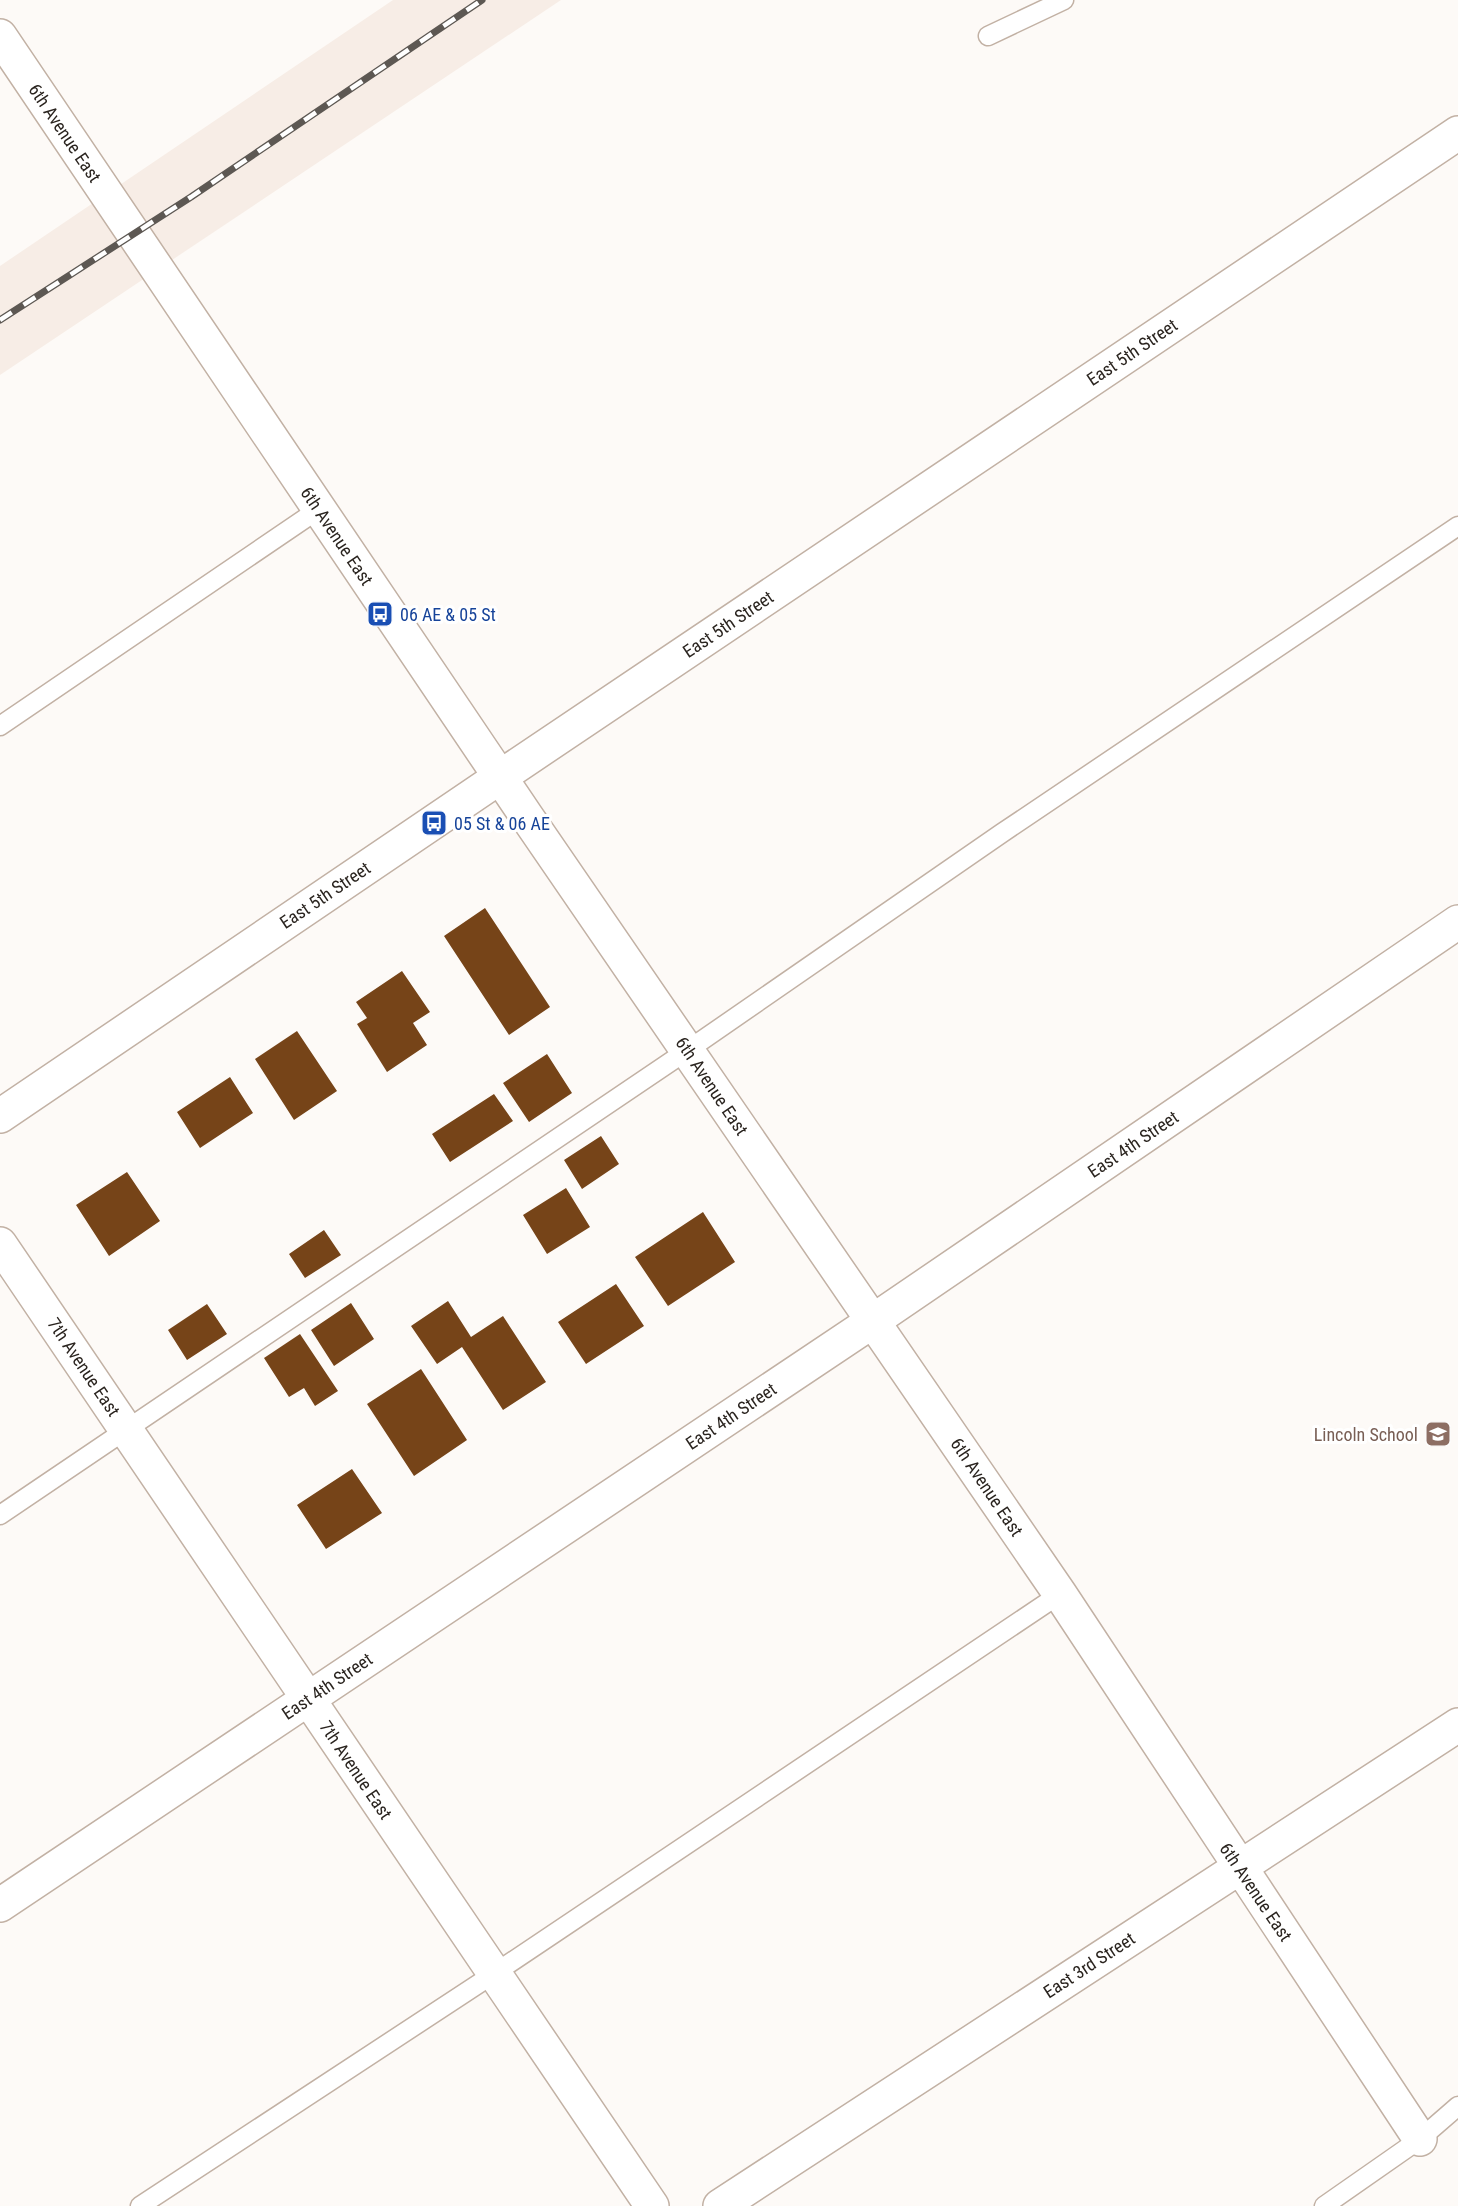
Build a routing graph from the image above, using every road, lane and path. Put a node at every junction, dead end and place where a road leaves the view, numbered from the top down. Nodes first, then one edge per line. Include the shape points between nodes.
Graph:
1 (1064, 0) edge
2 (0, 36) edge
3 (988, 36) dead end
4 (1458, 134) edge
5 (319, 509) junction
6 (1458, 526) edge
7 (0, 726) edge
8 (500, 777) junction
9 (1458, 922) edge
10 (688, 1050) junction
11 (0, 1116) edge
12 (0, 1244) edge
13 (873, 1321) junction
14 (126, 1430) junction
15 (0, 1515) edge
16 (1060, 1594) junction
17 (308, 1699) junction
18 (1458, 1725) edge
19 (1239, 1867) junction
20 (0, 1905) edge
21 (495, 1973) junction
22 (1458, 2106) edge
23 (1420, 2139) junction
24 (140, 2206) edge
25 (652, 2206) edge
26 (720, 2206) edge
27 (1324, 2206) edge

1 - 3 lane
2 - 5 street, 6th Avenue East
4 - 8 street, East 5th Street
5 - 7 lane
5 - 8 street, 6th Avenue East
6 - 10 lane
8 - 10 street, 6th Avenue East
8 - 11 street, East 5th Street
9 - 13 street, East 4th Street
10 - 13 street, 6th Avenue East
10 - 14 lane
12 - 14 street, 7th Avenue East
13 - 16 street, 6th Avenue East
13 - 17 street, East 4th Street
14 - 15 lane
14 - 17 street, 7th Avenue East
16 - 19 street, 6th Avenue East
16 - 21 lane
17 - 20 street, East 4th Street
17 - 21 street, 7th Avenue East
18 - 19 street, East 3rd Street
19 - 23 street, 6th Avenue East
19 - 26 street, East 3rd Street
21 - 24 lane
21 - 25 street, 7th Avenue East
22 - 23 lane
23 - 27 lane

